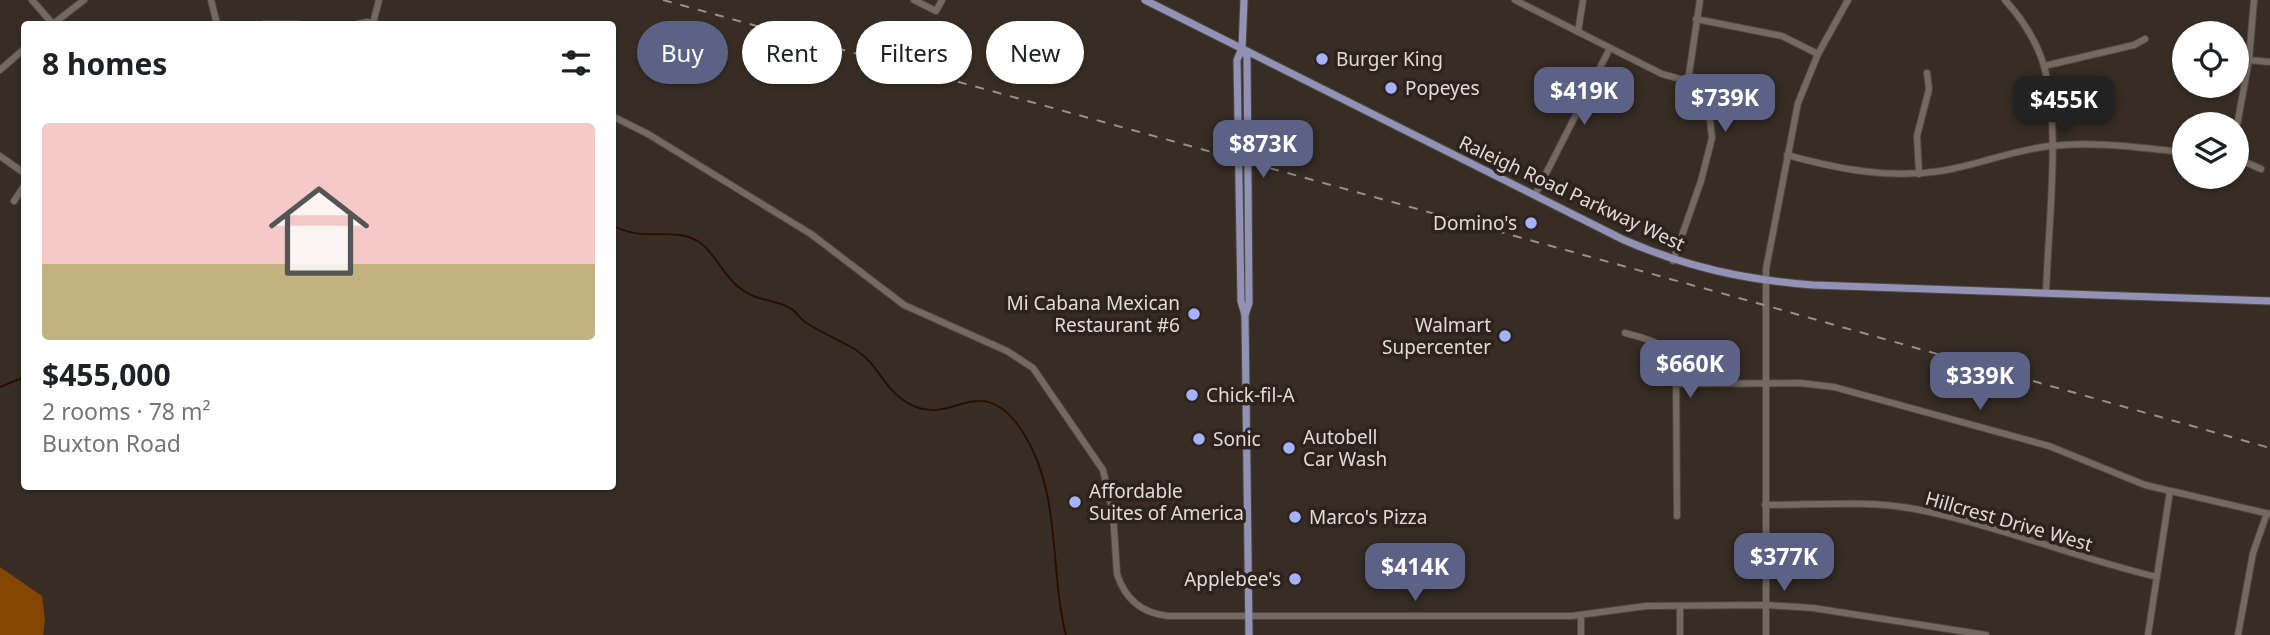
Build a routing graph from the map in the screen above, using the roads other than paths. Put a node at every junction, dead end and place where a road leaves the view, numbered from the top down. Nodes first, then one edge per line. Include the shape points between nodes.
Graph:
1 (32, 0) edge
2 (84, 0) edge
3 (211, 0) edge
4 (379, 0) edge
5 (914, 0) edge
6 (942, 0) edge
7 (1145, 0) edge
8 (1244, 0) edge
9 (1516, 0) edge
10 (1583, 0) edge
11 (1700, 0) edge
12 (1848, 0) edge
13 (2005, 0) edge
14 (2253, 0) edge
15 (1696, 19) junction
16 (50, 21) edge
17 (57, 21) edge
18 (216, 21) edge
19 (376, 21) edge
20 (1578, 32) junction
21 (2145, 39) dead end
22 (1242, 48) junction
23 (1610, 48) junction
24 (21, 52) edge
25 (1818, 54) junction
26 (2249, 60) joint
27 (2270, 62) edge
28 (2044, 66) junction
29 (0, 70) edge
30 (1927, 73) dead end
31 (1688, 81) junction
32 (616, 118) edge
33 (2051, 146) junction
34 (2172, 151) edge
35 (1787, 155) junction
36 (0, 156) edge
37 (2249, 164) edge
38 (2261, 169) dead end
39 (21, 171) edge
40 (1919, 174) junction
41 (21, 190) edge
42 (1535, 195) junction
43 (14, 201) dead end
44 (1672, 261) junction
45 (1765, 281) junction
46 (2046, 293) junction
47 (2270, 301) edge
48 (1245, 316) junction
49 (1625, 333) dead end
50 (1764, 383) junction
51 (1676, 384) junction
52 (2170, 491) junction
53 (1765, 505) junction
54 (2269, 513) edge
55 (1677, 516) dead end
56 (2157, 577) junction
57 (1766, 605) junction
58 (1680, 606) junction
59 (1249, 616) junction
60 (1581, 616) junction
61 (1250, 635) edge
62 (1581, 635) edge
63 (1680, 635) edge
64 (1766, 635) edge
65 (1986, 635) edge
66 (2148, 635) edge
67 (2238, 635) edge

1 - 16 street
2 - 17 street
3 - 18 street
4 - 19 street
5 - 6 street via 936,11
7 - 22 main road, Raleigh Road Parkway West
8 - 22 main road
9 - 20 street
10 - 20 street
11 - 15 street
12 - 25 street
13 - 28 street via 2026,27
14 - 26 street
15 - 25 street via 1782,36
15 - 31 street
20 - 23 street
21 - 28 street
22 - 42 main road, Raleigh Road Parkway West
22 - 48 main road via 1237,60 1237,134
22 - 48 main road via 1247,57 1250,141 1249,303
23 - 31 street via 1662,74
23 - 42 street
24 - 29 street
25 - 35 street via 1798,103
26 - 27 street
28 - 33 street
30 - 40 street via 1929,89 1917,136
31 - 44 street via 1710,120 1712,138
32 - 59 street via 824,243 904,305 1017,356 1041,377 1103,470 1113,513 1117,573 1131,600 1160,615
33 - 34 street
33 - 40 street
33 - 46 street
35 - 40 street via 1861,172
35 - 45 street
36 - 39 street
37 - 38 street
41 - 43 street
42 - 44 main road, Raleigh Road Parkway West
44 - 45 main road, Raleigh Road Parkway West
45 - 46 main road, Raleigh Road Parkway West
45 - 50 street
46 - 47 main road, Raleigh Road Parkway West
48 - 59 main road
49 - 51 street via 1666,348 1674,359
50 - 51 street
50 - 52 street via 1815,385 1870,395 2049,446
50 - 53 street
51 - 55 street
52 - 54 street
52 - 56 street
53 - 56 street, Hillcrest Drive West via 1913,509
53 - 57 street
54 - 67 street via 2248,575
56 - 66 street
57 - 58 street
57 - 64 street
57 - 65 street
58 - 60 street via 1621,608
58 - 63 street
59 - 60 street
59 - 61 main road
60 - 62 street

